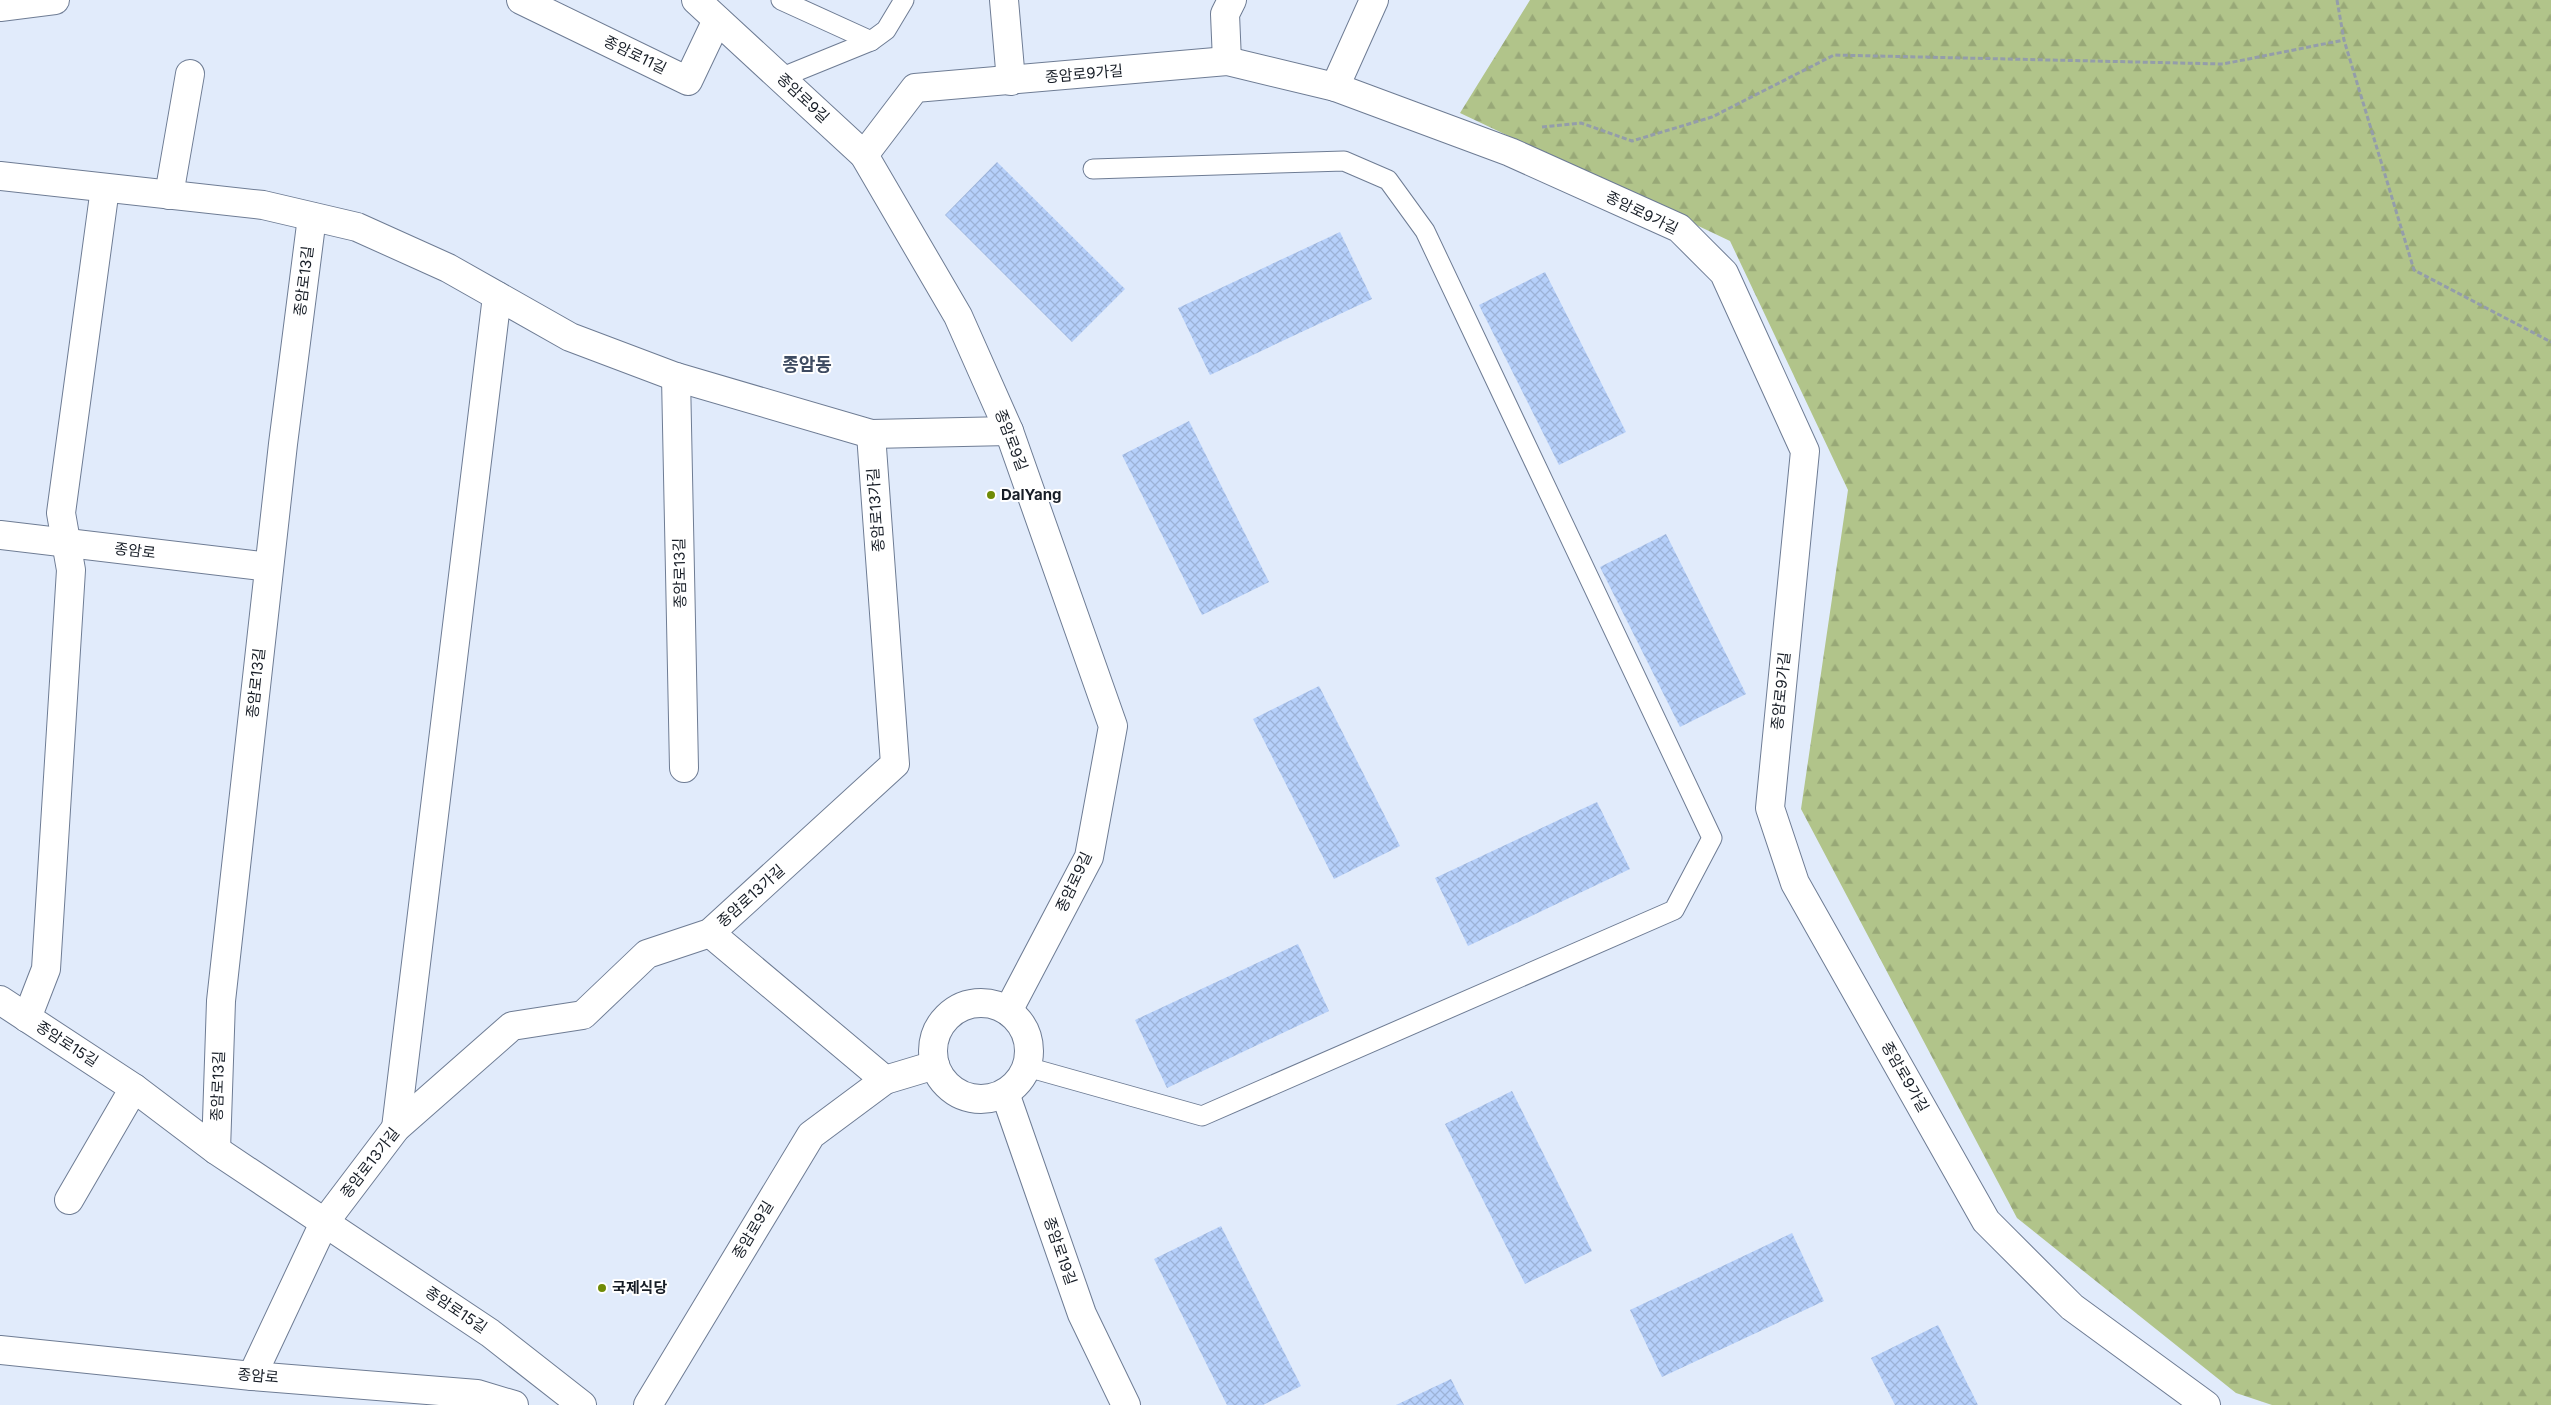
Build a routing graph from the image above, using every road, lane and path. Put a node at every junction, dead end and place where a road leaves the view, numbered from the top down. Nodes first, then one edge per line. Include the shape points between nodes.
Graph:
1 (55, 0) edge
2 (521, 0) edge
3 (696, 0) edge
4 (780, 0) edge
5 (904, 0) edge
6 (1004, 0) edge
7 (1232, 0) edge
8 (1374, 0) edge
9 (2337, 0) edge
10 (0, 7) edge
11 (717, 20) junction
12 (2344, 40) junction
13 (871, 41) junction
14 (1227, 61) junction
15 (190, 74) dead end
16 (780, 78) junction
17 (1011, 81) junction
18 (1335, 86) junction
19 (1510, 152) junction
20 (864, 155) junction
21 (1093, 169) dead end
22 (0, 176) edge
23 (105, 188) junction
24 (169, 195) junction
25 (312, 217) junction
26 (497, 296) junction
27 (2551, 342) edge
28 (676, 377) junction
29 (1009, 431) junction
30 (871, 434) junction
31 (0, 535) edge
32 (66, 544) junction
33 (269, 567) junction
34 (684, 768) dead end
35 (710, 933) junction
36 (0, 1000) edge
37 (1008, 1011) junction
38 (27, 1018) junction
39 (935, 1065) junction
40 (1027, 1067) junction
41 (885, 1080) junction
42 (134, 1088) junction
43 (1005, 1092) junction
44 (396, 1128) junction
45 (216, 1150) junction
46 (70, 1200) dead end
47 (324, 1223) junction
48 (0, 1350) edge
49 (252, 1376) junction
50 (514, 1405) edge
51 (582, 1405) edge
52 (648, 1405) edge
53 (1126, 1405) edge
54 (2206, 1405) edge

1 - 10 street
2 - 11 street, 종암로11길 via 688,81
3 - 11 street, 종암로9길
4 - 13 lane
5 - 13 lane via 886,30
6 - 17 street
7 - 14 street via 1225,14
8 - 18 street
9 - 12 path
11 - 16 street, 종암로9길
12 - 19 path via 2223,64 1834,55 1712,117 1632,142 1582,123 1526,128
12 - 27 path via 2414,270
13 - 16 lane
14 - 17 street, 종암로9가길
14 - 18 street, 종암로9가길
15 - 24 street
16 - 20 street, 종암로9길
17 - 20 street, 종암로9가길 via 915,88
18 - 19 street, 종암로9가길
19 - 54 street, 종암로9가길 via 1679,228 1724,273 1805,451 1770,808 1795,883 1986,1221 2072,1307
20 - 29 street, 종암로9길 via 958,316
21 - 40 lane via 1344,161 1388,180 1425,231 1712,838 1674,910 1202,1116
22 - 23 street
23 - 24 street
23 - 32 street via 61,513
24 - 25 street via 263,205
25 - 26 street via 357,227 448,268
25 - 33 street, 종암로13길
26 - 28 street via 570,337
26 - 44 street
28 - 30 street
28 - 34 street, 종암로13길
29 - 30 street
29 - 37 street, 종암로9길 via 1113,726 1089,857
30 - 35 street, 종암로13가길 via 895,764
31 - 32 street, 종암로
32 - 33 street, 종암로
32 - 38 street via 71,570 46,969
33 - 45 street, 종암로13길 via 221,1001
35 - 41 street
35 - 44 street, 종암로13가길 via 647,954 583,1015 512,1026
36 - 38 street, 종암로15길
37 - 39 street via 993,1004 976,1002 946,1017 933,1048
37 - 40 street via 1027,1035 1030,1052
38 - 42 street, 종암로15길
39 - 41 street, 종암로9길
39 - 43 street via 948,1086 962,1095 978,1099
40 - 43 street via 1018,1082
41 - 52 street, 종암로9길 via 811,1135
42 - 45 street, 종암로15길
42 - 46 street
43 - 53 street, 종암로19길 via 1082,1314
44 - 47 street, 종암로13가길
45 - 47 street, 종암로15길
47 - 49 street
47 - 51 street, 종암로15길 via 490,1333
48 - 49 street, 종암로
49 - 50 street, 종암로 via 478,1394

